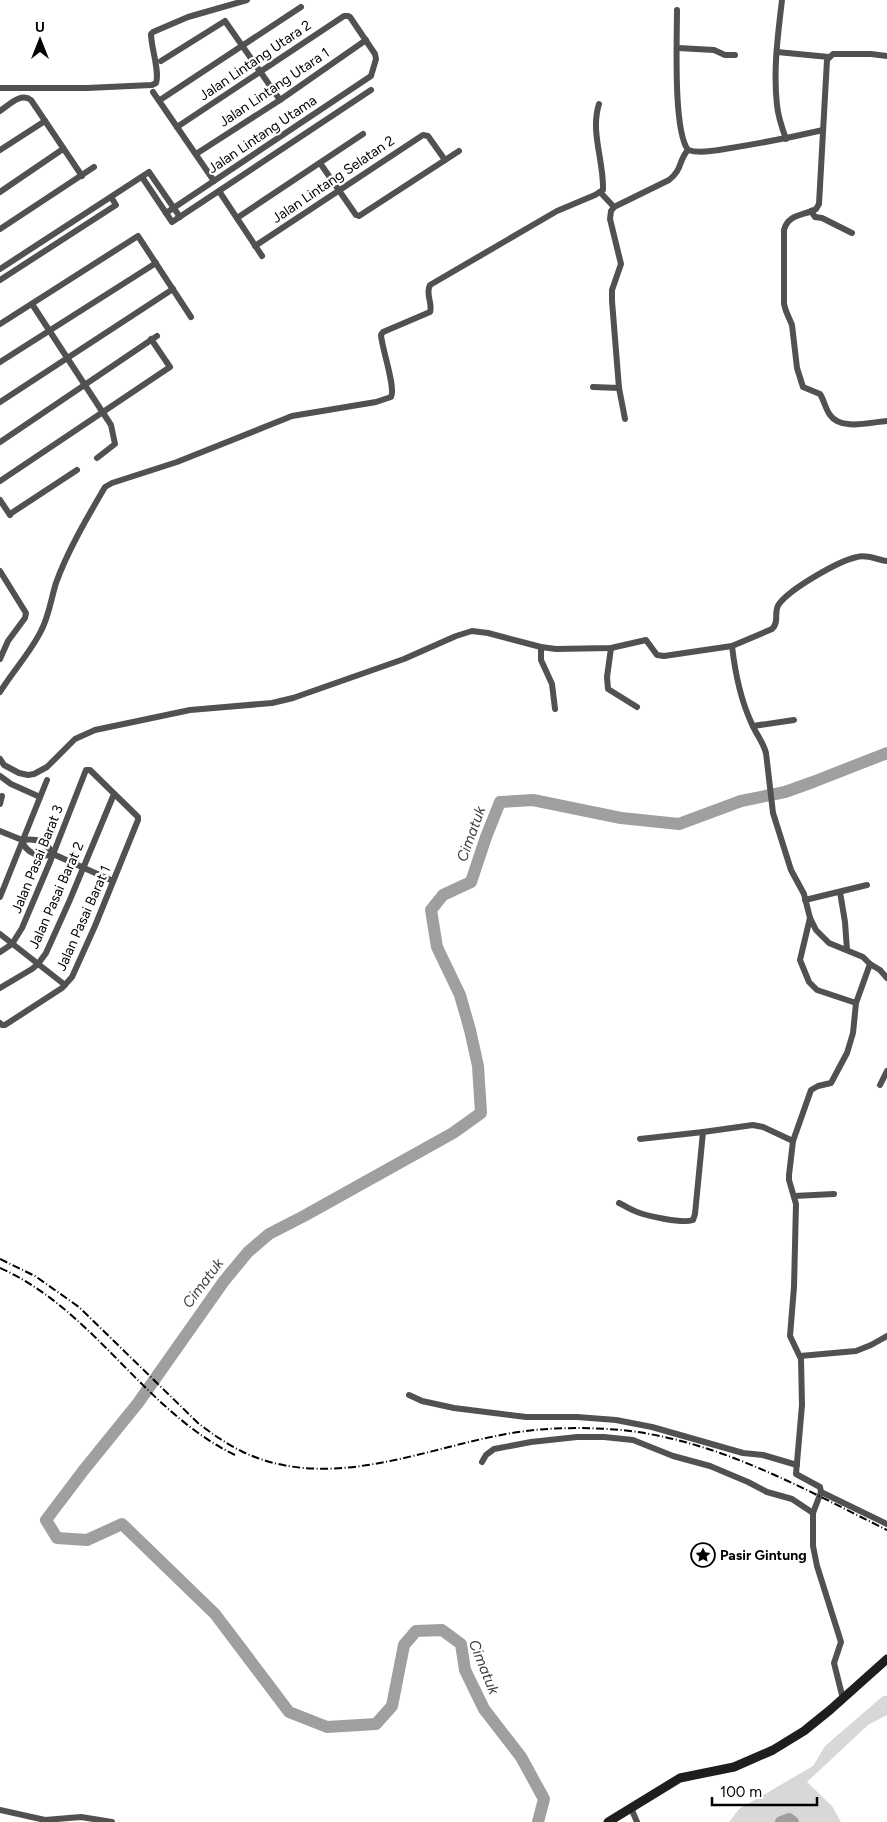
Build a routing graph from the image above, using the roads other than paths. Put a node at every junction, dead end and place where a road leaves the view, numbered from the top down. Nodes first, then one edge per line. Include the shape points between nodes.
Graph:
1 (247, 0) edge
2 (782, 0) edge
3 (301, 7) dead end
4 (677, 10) dead end
5 (366, 40) junction
6 (244, 46) junction
7 (678, 48) junction
8 (776, 52) junction
9 (735, 55) dead end
10 (887, 56) edge
11 (829, 57) junction
12 (161, 61) dead end
13 (261, 72) junction
14 (0, 88) edge
15 (371, 90) dead end
16 (153, 92) dead end
17 (160, 100) junction
18 (280, 100) junction
19 (599, 104) dead end
20 (0, 111) edge
21 (45, 121) junction
22 (300, 124) junction
23 (177, 127) junction
24 (823, 130) junction
25 (306, 133) junction
26 (364, 134) dead end
27 (786, 139) junction
28 (63, 149) junction
29 (0, 150) edge
30 (688, 150) junction
31 (459, 151) dead end
32 (196, 154) junction
33 (445, 160) junction
34 (320, 163) junction
35 (94, 168) dead end
36 (82, 176) junction
37 (142, 177) junction
38 (214, 181) junction
39 (219, 191) junction
40 (339, 191) junction
41 (0, 192) edge
42 (600, 192) junction
43 (111, 197) junction
44 (614, 207) junction
45 (174, 208) junction
46 (811, 211) junction
47 (166, 213) junction
48 (180, 217) junction
49 (237, 218) junction
50 (0, 230) edge
51 (852, 232) dead end
52 (255, 246) junction
53 (262, 256) dead end
54 (156, 262) junction
55 (0, 269) edge
56 (0, 280) edge
57 (173, 289) junction
58 (32, 304) junction
59 (191, 316) dead end
60 (0, 324) edge
61 (49, 331) junction
62 (67, 358) junction
63 (0, 362) edge
64 (84, 385) junction
65 (593, 387) dead end
66 (619, 388) junction
67 (0, 402) edge
68 (102, 412) junction
69 (625, 419) dead end
70 (887, 421) edge
71 (0, 442) edge
72 (97, 458) dead end
73 (77, 470) dead end
74 (0, 481) edge
75 (0, 500) edge
76 (887, 561) edge
77 (0, 571) edge
78 (732, 646) junction
79 (541, 647) junction
80 (611, 648) junction
81 (0, 659) edge
82 (0, 692) edge
83 (637, 707) dead end
84 (555, 709) dead end
85 (794, 720) dead end
86 (753, 726) junction
87 (0, 759) edge
88 (0, 776) edge
89 (47, 780) dead end
90 (114, 794) junction
91 (2, 796) dead end
92 (40, 797) junction
93 (0, 804) edge
94 (0, 831) edge
95 (22, 840) junction
96 (53, 854) junction
97 (83, 868) junction
98 (113, 881) junction
99 (867, 885) dead end
100 (840, 892) junction
101 (0, 897) edge
102 (805, 900) junction
103 (810, 918) junction
104 (0, 934) edge
105 (12, 944) junction
106 (847, 950) junction
107 (0, 952) edge
108 (38, 964) junction
109 (870, 964) junction
110 (887, 978) edge
111 (65, 985) junction
112 (0, 988) edge
113 (856, 1003) junction
114 (2, 1024) edge
115 (887, 1070) edge
116 (880, 1085) dead end
117 (703, 1132) junction
118 (640, 1139) dead end
119 (793, 1141) junction
120 (834, 1194) dead end
121 (794, 1196) junction
122 (619, 1203) dead end
123 (887, 1336) edge
124 (800, 1356) junction
125 (409, 1395) dead end
126 (482, 1462) dead end
127 (797, 1465) junction
128 (822, 1492) junction
129 (813, 1513) junction
130 (887, 1524) edge
131 (887, 1659) edge
132 (843, 1699) junction
133 (631, 1808) junction
134 (0, 1810) edge
135 (44, 1821) edge
136 (112, 1822) edge
137 (608, 1822) edge
138 (637, 1822) edge

1 - 14 street via 188,17 153,32 158,76 152,85
2 - 8 street
3 - 6 street
4 - 7 street
5 - 13 street, Jalan Lintang Utara 2 via 348,16 344,16
5 - 18 street, Jalan Lintang Utara 1
5 - 22 street, Jalan Lintang Utama via 376,56 372,76
6 - 12 street via 224,21
6 - 13 street
6 - 17 street
7 - 9 street
7 - 30 street via 678,115 682,139
8 - 11 street
8 - 27 street via 777,106
10 - 11 street via 833,54
11 - 24 street
13 - 18 street
13 - 23 street, Jalan Lintang Utara 2
15 - 25 street, Jalan Lintang Utama
16 - 17 street
17 - 23 street
18 - 32 street, Jalan Lintang Utara 1
19 - 42 street via 596,118 603,176
20 - 21 street via 27,97
21 - 28 street
21 - 29 street
22 - 25 street
22 - 38 street, Jalan Lintang Utama
23 - 32 street
24 - 27 street
24 - 46 street via 819,204
25 - 39 street, Jalan Lintang Utama
26 - 34 street
27 - 30 street via 705,151
28 - 36 street
28 - 41 street
30 - 44 street via 678,172 669,180
31 - 33 street
32 - 38 street
33 - 40 street via 359,216
33 - 40 street, Jalan Lintang Selatan 2 via 426,134
34 - 40 street
34 - 49 street
35 - 36 street
36 - 50 street
37 - 43 street
37 - 45 street via 149,172
37 - 47 street
38 - 45 street, Jalan Lintang Utama
39 - 48 street, Jalan Lintang Utama
39 - 49 street
40 - 52 street, Jalan Lintang Selatan 2
42 - 44 street
42 - 82 street via 557,211 430,285 430,312 381,335 393,393 388,399 292,416 106,487 63,565 42,629
43 - 55 street
43 - 56 street via 116,205
44 - 66 street via 610,218 621,264 612,290
45 - 47 street, Jalan Lintang Utama
45 - 48 street
46 - 51 street via 815,217
46 - 70 street via 788,220 784,230 784,304 792,325 801,382 803,387 820,394 834,420 850,424
47 - 48 street, Jalan Lintang Utama via 172,222
49 - 52 street
52 - 53 street
54 - 57 street
54 - 58 street via 138,236
54 - 61 street
57 - 59 street
57 - 62 street
58 - 60 street
58 - 61 street
61 - 62 street
61 - 63 street
62 - 64 street
62 - 67 street
64 - 68 street
64 - 68 street via 154,338 170,367
64 - 71 street
65 - 66 street
66 - 69 street
68 - 72 street via 111,425 115,444
68 - 74 street
73 - 75 street via 10,515
76 - 78 street via 856,557 807,581 778,606 775,626
77 - 81 street via 26,612
78 - 80 street via 664,656 657,655 646,640
78 - 86 street via 738,681
79 - 80 street
79 - 84 street via 541,660 552,684
79 - 87 street via 478,631 464,633 404,659 293,698 272,703 190,710 95,730 75,739 47,767 34,774 19,773
80 - 83 street via 608,689
85 - 86 street
86 - 102 street via 764,744 773,812 790,870
88 - 92 street
89 - 92 street
90 - 96 street, Jalan Pasai Barat 3 via 87,770
90 - 97 street, Jalan Pasai Barat 2
90 - 98 street, Jalan Pasai Barat 1 via 138,818
91 - 93 street
92 - 95 street
94 - 95 street
95 - 96 street via 43,841
95 - 96 street via 33,853
95 - 101 street
96 - 97 street
96 - 105 street, Jalan Pasai Barat 3
97 - 98 street
97 - 108 street, Jalan Pasai Barat 2 via 55,934
98 - 111 street, Jalan Pasai Barat 1 via 72,977
99 - 100 street
100 - 102 street
100 - 106 street
102 - 103 street
103 - 106 street via 826,941
103 - 113 street via 800,960 809,982 817,990
104 - 105 street
105 - 107 street, Jalan Pasai Barat 3
105 - 108 street
106 - 109 street
108 - 111 street
108 - 112 street, Jalan Pasai Barat 2
109 - 110 street
109 - 113 street
111 - 114 street, Jalan Pasai Barat 1
113 - 119 street via 853,1033 845,1059 831,1083 811,1090
115 - 116 street
117 - 118 street
117 - 119 street via 758,1125
117 - 122 street via 693,1220 679,1221 642,1213
119 - 121 street via 789,1180
120 - 121 street
121 - 124 street via 796,1253 790,1336
123 - 124 street via 856,1351
124 - 127 street via 802,1405
125 - 127 street via 454,1408 526,1417 616,1420
126 - 129 street via 494,1449 531,1442 577,1437 633,1440 710,1466 767,1492 796,1501
127 - 128 street via 796,1474 820,1487
128 - 129 street
128 - 130 street
129 - 132 street via 816,1566 841,1642 834,1663
131 - 132 main road
132 - 133 main road via 804,1731 764,1754 734,1766 680,1778
133 - 137 main road
133 - 138 street
134 - 135 street
135 - 136 street via 81,1817

